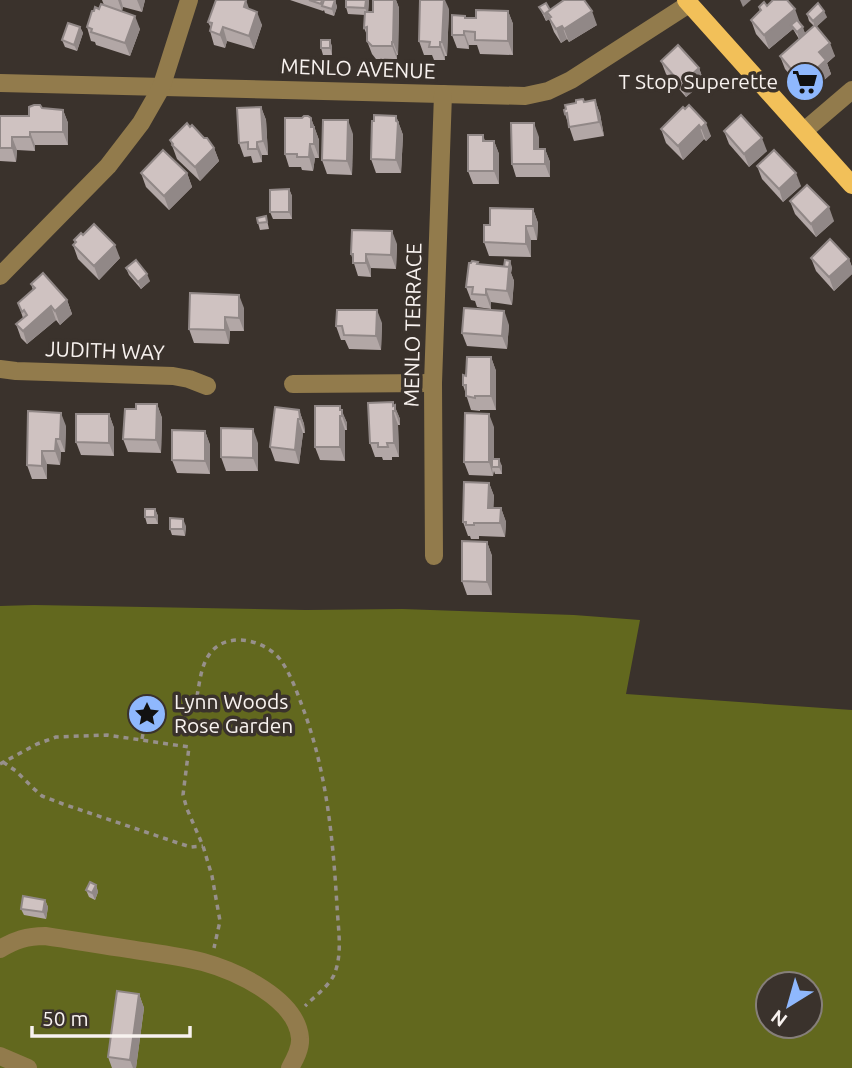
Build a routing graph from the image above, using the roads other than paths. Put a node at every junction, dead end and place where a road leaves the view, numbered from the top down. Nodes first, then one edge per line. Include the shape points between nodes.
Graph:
1 (189, 0) edge
2 (688, 2) edge
3 (0, 83) edge
4 (161, 88) junction
5 (852, 90) edge
6 (443, 94) junction
7 (804, 131) junction
8 (852, 185) edge
9 (0, 275) edge
10 (0, 369) edge
11 (433, 383) junction
12 (293, 384) dead end
13 (207, 386) dead end
14 (434, 556) dead end
15 (0, 949) edge
16 (0, 1056) edge
17 (29, 1068) edge
18 (290, 1068) edge

1 - 4 street
2 - 6 street, MENLO AVENUE via 571,80 548,90 514,96
2 - 7 main road
3 - 4 street, MENLO AVENUE
4 - 6 street, MENLO AVENUE
4 - 9 street via 108,166
5 - 7 street
6 - 11 street, MENLO TERRACE
7 - 8 main road
10 - 13 street, JUDITH WAY via 173,376
11 - 12 street
11 - 14 street, MENLO TERRACE
15 - 18 street via 26,937 45,936 210,964 246,979 293,1017 300,1045
16 - 17 street

